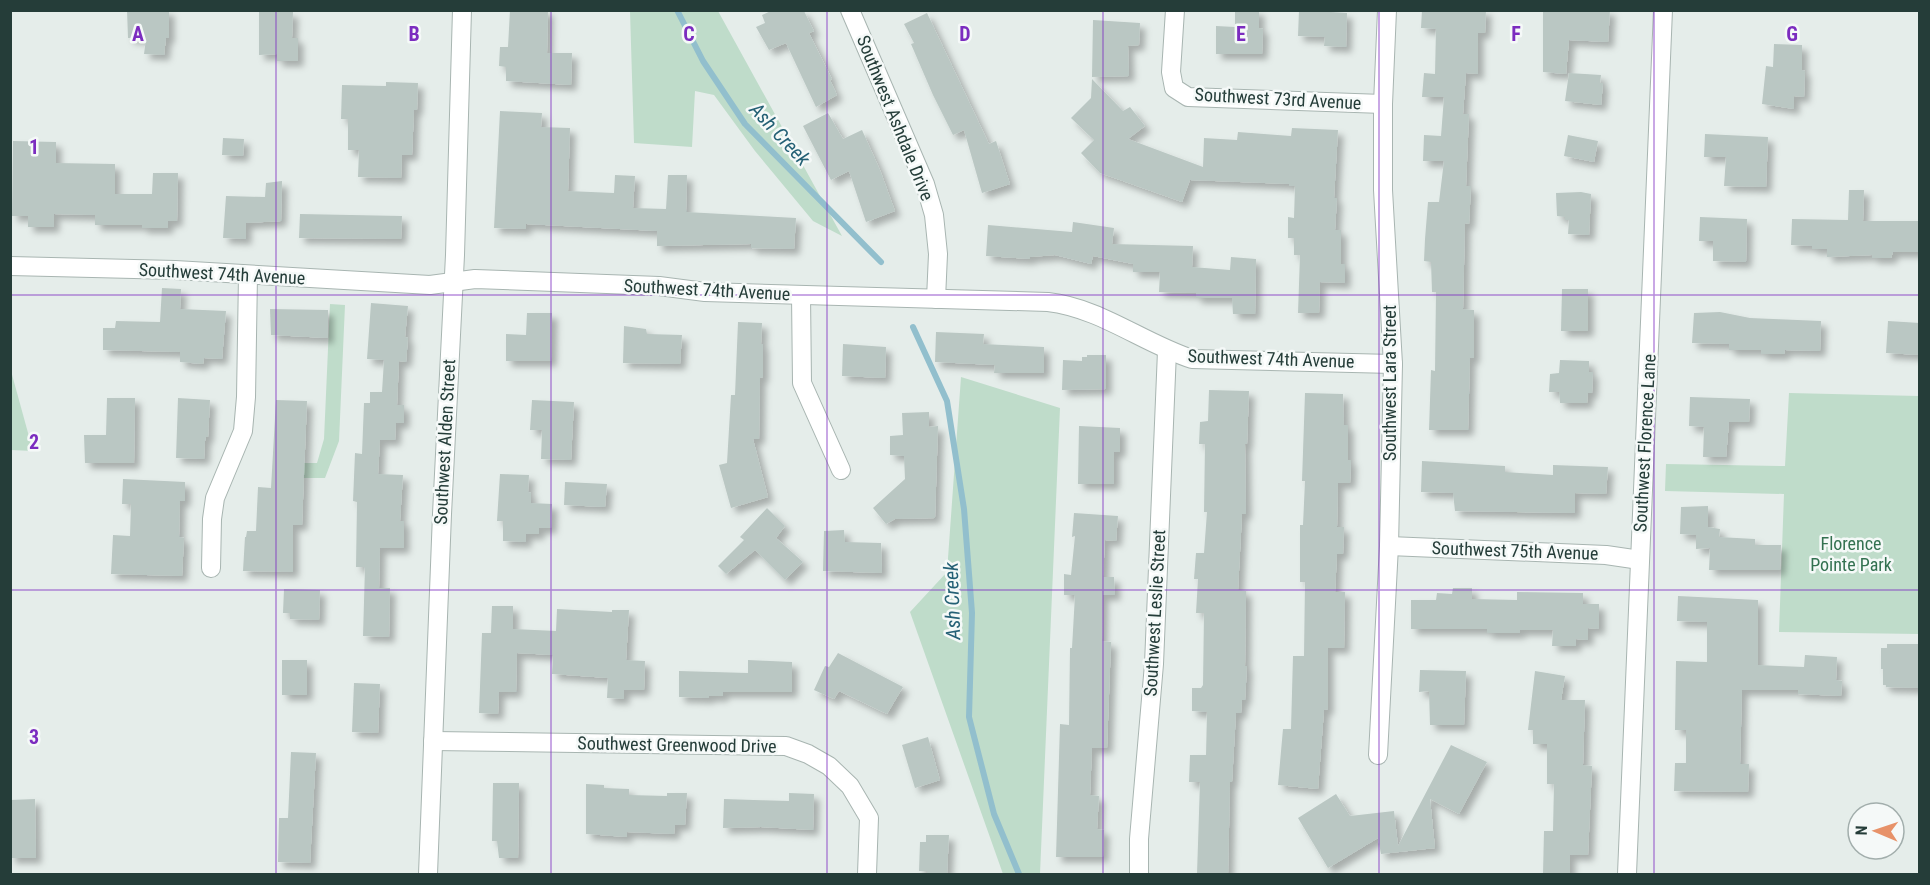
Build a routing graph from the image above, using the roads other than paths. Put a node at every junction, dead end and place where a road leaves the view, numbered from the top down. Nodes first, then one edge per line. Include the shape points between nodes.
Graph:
1 (462, 10) edge
2 (850, 10) edge
3 (1175, 10) edge
4 (1387, 10) edge
5 (1663, 10) edge
6 (1383, 104) junction
7 (10, 266) edge
8 (248, 275) junction
9 (453, 282) junction
10 (801, 295) junction
11 (936, 299) junction
12 (1167, 351) junction
13 (1393, 364) junction
14 (841, 470) dead end
15 (1389, 546) junction
16 (1640, 560) junction
17 (211, 568) dead end
18 (433, 741) junction
19 (1378, 755) dead end
20 (428, 874) edge
21 (867, 874) edge
22 (1139, 874) edge
23 (1627, 874) edge

1 - 9 street, Southwest Alden Street
2 - 11 street, Southwest Ashdale Drive via 925,184 934,215 938,254
3 - 6 street, Southwest 73rd Avenue via 1171,72 1174,88 1188,97
4 - 6 street, Southwest Lara Street
5 - 16 street, Southwest Florence Lane
6 - 13 street, Southwest Lara Street via 1383,190
7 - 8 street, Southwest 74th Avenue
8 - 9 street, Southwest 74th Avenue via 430,285
8 - 17 street via 243,431 216,498
9 - 10 street, Southwest 74th Avenue via 475,279
9 - 18 street, Southwest Alden Street
10 - 11 street, Southwest 74th Avenue
10 - 14 street via 802,383
11 - 12 street, Southwest 74th Avenue via 1066,304 1099,316
12 - 13 street, Southwest 74th Avenue via 1192,359
12 - 22 street, Southwest Leslie Street via 1154,664
13 - 15 street, Southwest Lara Street
15 - 16 street, Southwest 75th Avenue via 1606,555
15 - 19 street, Southwest Lara Street
16 - 23 street, Southwest Florence Lane
18 - 20 street, Southwest Alden Street
18 - 21 street, Southwest Greenwood Drive via 786,746 829,766 850,786 869,818

